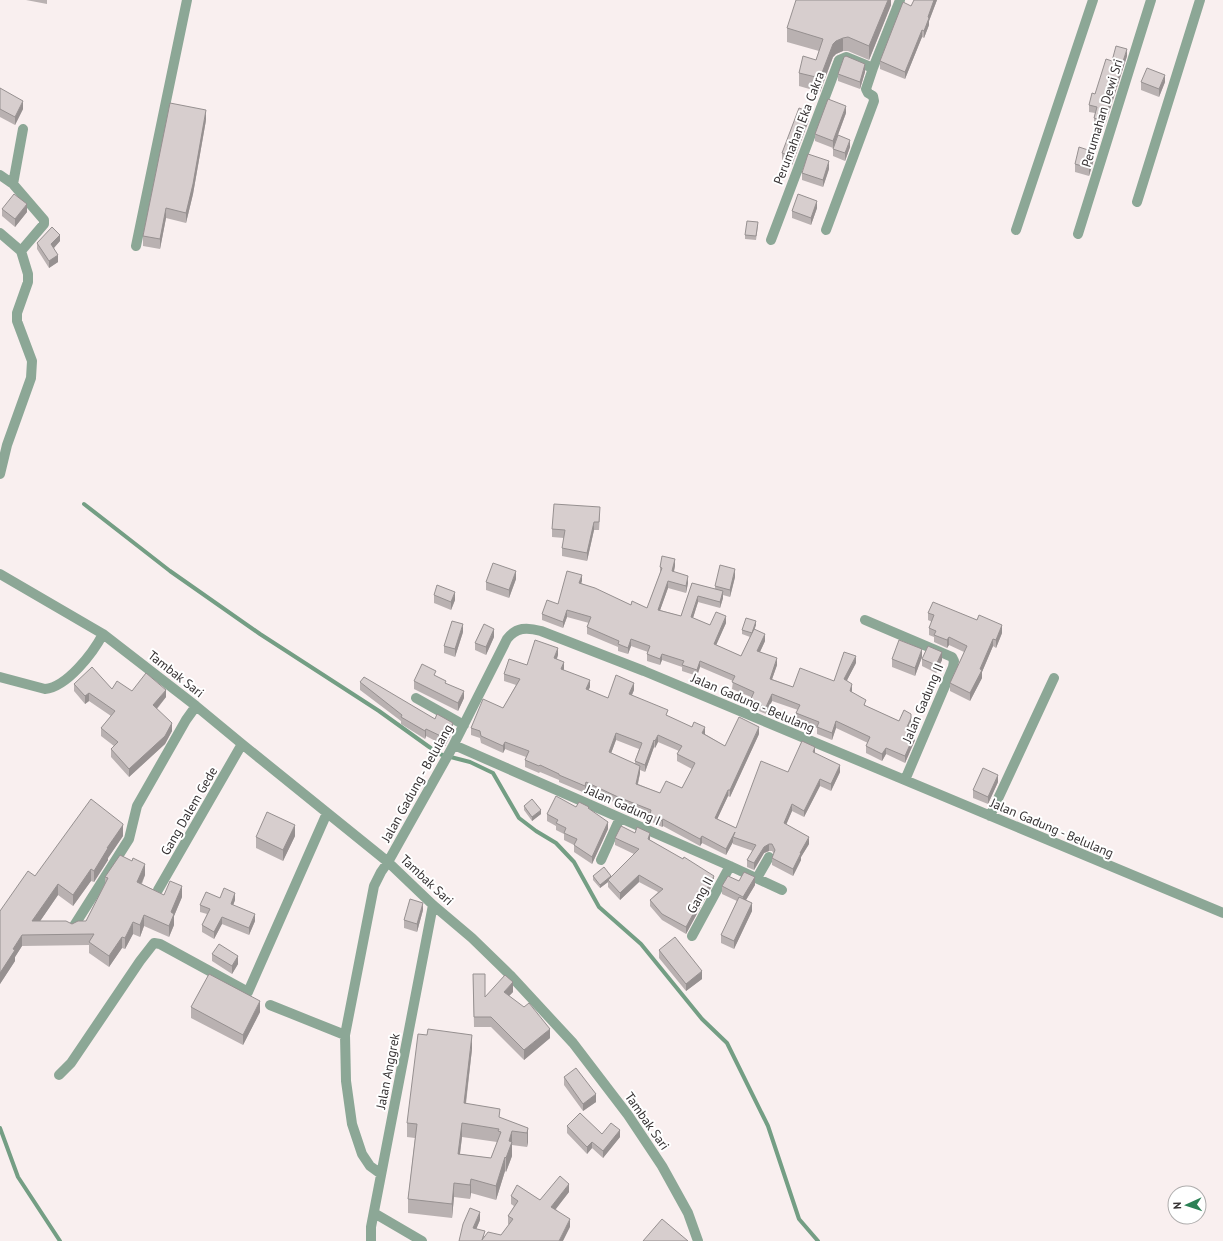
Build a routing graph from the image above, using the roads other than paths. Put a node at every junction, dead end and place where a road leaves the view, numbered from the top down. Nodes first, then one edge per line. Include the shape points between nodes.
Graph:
1 (187, 0) edge
2 (900, 0) edge
3 (1093, 0) edge
4 (1151, 0) edge
5 (1200, 0) edge
6 (873, 68) junction
7 (23, 129) dead end
8 (0, 175) edge
9 (13, 184) junction
10 (1137, 202) dead end
11 (826, 230) dead end
12 (1016, 230) dead end
13 (0, 233) edge
14 (1078, 234) dead end
15 (771, 240) dead end
16 (136, 246) dead end
17 (22, 250) junction
18 (0, 474) edge
19 (0, 574) edge
20 (865, 620) dead end
21 (103, 634) junction
22 (0, 677) edge
23 (1054, 678) dead end
24 (416, 698) dead end
25 (196, 706) junction
26 (464, 725) junction
27 (242, 744) junction
28 (453, 746) junction
29 (905, 780) junction
30 (327, 813) junction
31 (990, 816) junction
32 (620, 818) junction
33 (769, 857) dead end
34 (601, 860) dead end
35 (388, 862) junction
36 (730, 866) junction
37 (756, 878) junction
38 (158, 890) edge
39 (782, 890) dead end
40 (433, 905) junction
41 (1223, 913) edge
42 (72, 929) edge
43 (692, 936) dead end
44 (270, 1004) dead end
45 (345, 1035) junction
46 (59, 1075) dead end
47 (381, 1174) junction
48 (374, 1213) junction
49 (371, 1241) edge
50 (422, 1241) edge
51 (698, 1241) edge

1 - 16 street
2 - 6 street
3 - 12 street
4 - 14 street, Perumahan Dewi Sri
5 - 10 street
6 - 11 street via 866,92 873,96 874,101
6 - 15 street, Perumahan Eka Cakra via 846,57 839,60
7 - 9 street
8 - 9 street
9 - 17 street via 44,220 42,228
13 - 17 street
17 - 18 street via 28,282 17,313 17,321 32,361 32,378 7,445
19 - 21 street, Tambak Sari
20 - 29 street, Jalan Gadung II via 952,657 954,661
21 - 22 street via 94,651 76,670 52,689
21 - 25 street, Tambak Sari
23 - 31 street
24 - 26 street
25 - 27 street, Tambak Sari
25 - 42 street via 137,806 129,838
26 - 28 street, Jalan Gadung - Belulang
26 - 29 street, Jalan Gadung - Belulang via 507,639 515,630 533,628 644,671
27 - 30 street, Tambak Sari
27 - 38 street, Gang Dalem Gede
28 - 32 street, Jalan Gadung I
28 - 35 street, Jalan Gadung - Belulang
29 - 31 street, Jalan Gadung - Belulang
30 - 35 street, Tambak Sari
30 - 46 street via 248,992 154,943 71,1063
31 - 41 street, Jalan Gadung - Belulang
32 - 34 street
32 - 36 street, Jalan Gadung I
33 - 37 street
35 - 40 street, Tambak Sari
35 - 45 street, Jalan Gadung - Belulang via 374,886
36 - 37 street, Jalan Gadung I
36 - 43 street, Gang II
37 - 39 street, Jalan Gadung I
40 - 47 street, Jalan Anggrek
40 - 51 street, Tambak Sari via 510,975 573,1043 628,1115 662,1166 688,1213
44 - 45 street
45 - 47 street, Jalan Gadung - Belulang via 346,1080 352,1124 362,1154 370,1166
47 - 48 street, Jalan Anggrek
48 - 49 street, Jalan Anggrek
48 - 50 street

